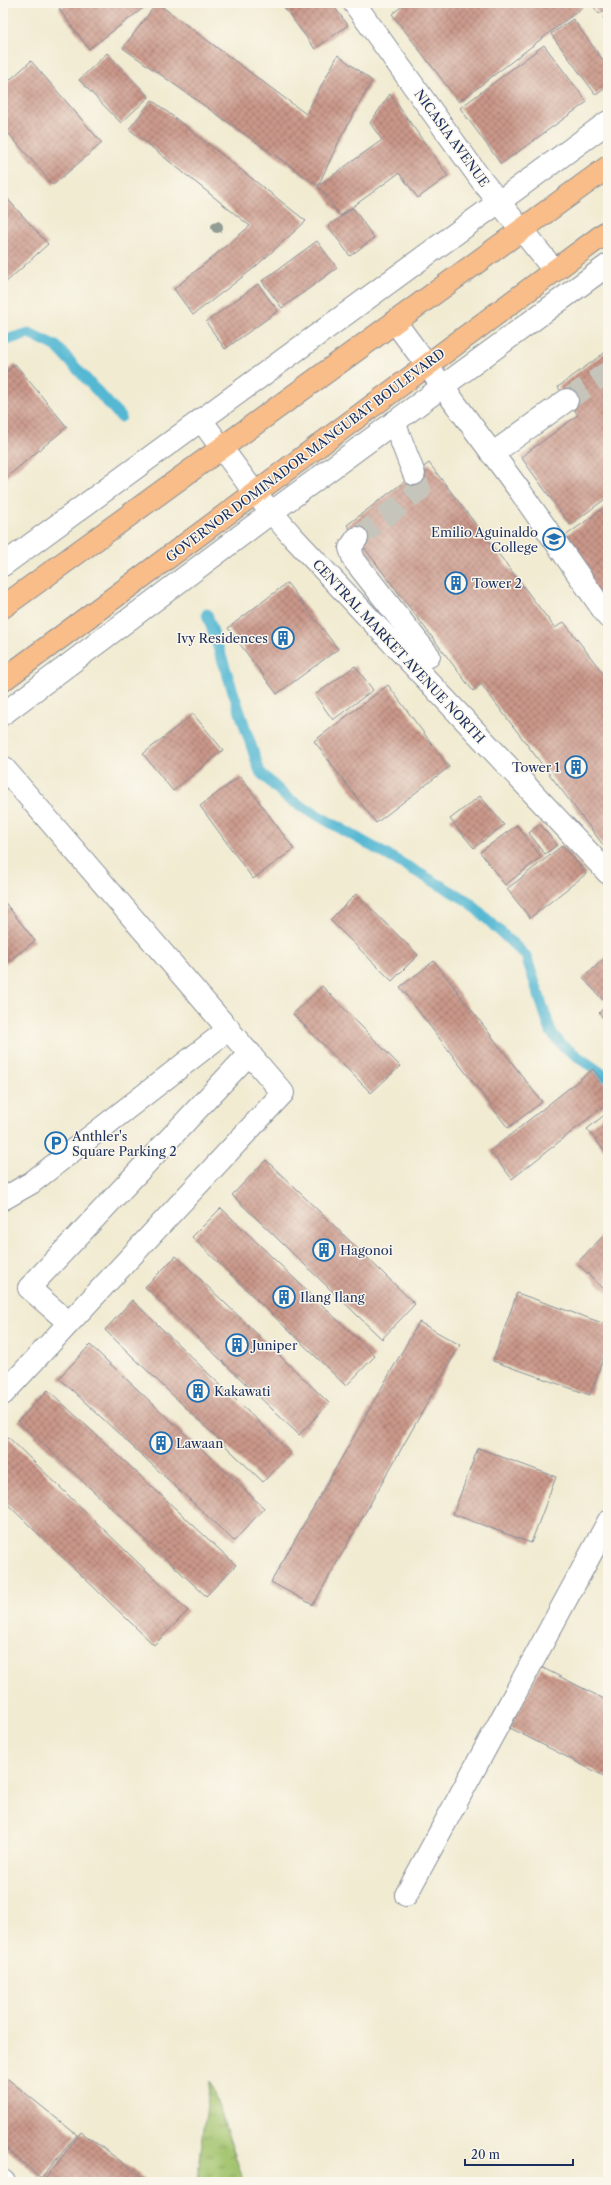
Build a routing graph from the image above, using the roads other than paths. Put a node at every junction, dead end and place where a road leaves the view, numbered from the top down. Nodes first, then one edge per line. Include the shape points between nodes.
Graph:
1 (354, 3) edge
2 (608, 122) edge
3 (608, 167) edge
4 (498, 201) junction
5 (522, 231) junction
6 (608, 231) edge
7 (608, 265) edge
8 (554, 270) junction
9 (395, 322) junction
10 (427, 364) junction
11 (443, 386) junction
12 (567, 400) tunnel mouth
13 (201, 420) junction
14 (394, 422) junction
15 (221, 448) junction
16 (492, 454) junction
17 (414, 474) tunnel mouth
18 (254, 492) junction
19 (272, 512) junction
20 (357, 538) tunnel mouth
21 (3, 565) edge
22 (3, 607) edge
23 (608, 617) edge
24 (429, 657) junction
25 (3, 680) edge
26 (3, 714) edge
27 (3, 766) edge
28 (608, 873) edge
29 (229, 1029) junction
30 (250, 1053) junction
31 (3, 1199) edge
32 (68, 1322) junction
33 (3, 1394) edge
34 (608, 1522) edge
35 (406, 1895) dead end

1 - 4 street, NICASIA AVENUE
2 - 4 street
3 - 5 main road
4 - 5 street, NICASIA AVENUE
4 - 13 street
5 - 8 street, NICASIA AVENUE
5 - 9 main road
6 - 8 main road, GOVERNOR DOMINADOR MANGUBAT BOULEVARD
7 - 11 street, GOVERNOR DOMINADOR MANGUBAT BOULEVARD
8 - 10 main road, GOVERNOR DOMINADOR MANGUBAT BOULEVARD
9 - 10 street
9 - 15 main road
10 - 11 street
10 - 18 main road, GOVERNOR DOMINADOR MANGUBAT BOULEVARD
11 - 14 street, GOVERNOR DOMINADOR MANGUBAT BOULEVARD
11 - 16 street
12 - 16 street
13 - 15 street, CENTRAL MARKET AVENUE NORTH
13 - 21 street
14 - 17 street
14 - 19 street, GOVERNOR DOMINADOR MANGUBAT BOULEVARD
15 - 18 street, CENTRAL MARKET AVENUE NORTH
15 - 22 main road
16 - 23 street
18 - 19 street, CENTRAL MARKET AVENUE NORTH
18 - 25 main road, GOVERNOR DOMINADOR MANGUBAT BOULEVARD
19 - 24 street, CENTRAL MARKET AVENUE NORTH
19 - 26 street, GOVERNOR DOMINADOR MANGUBAT BOULEVARD
20 - 24 street via 350,548 354,560
24 - 28 street, CENTRAL MARKET AVENUE NORTH
27 - 29 street
29 - 30 street
29 - 31 street via 31,1183
30 - 32 street via 283,1093
30 - 32 street via 29,1288
32 - 33 street
34 - 35 street

